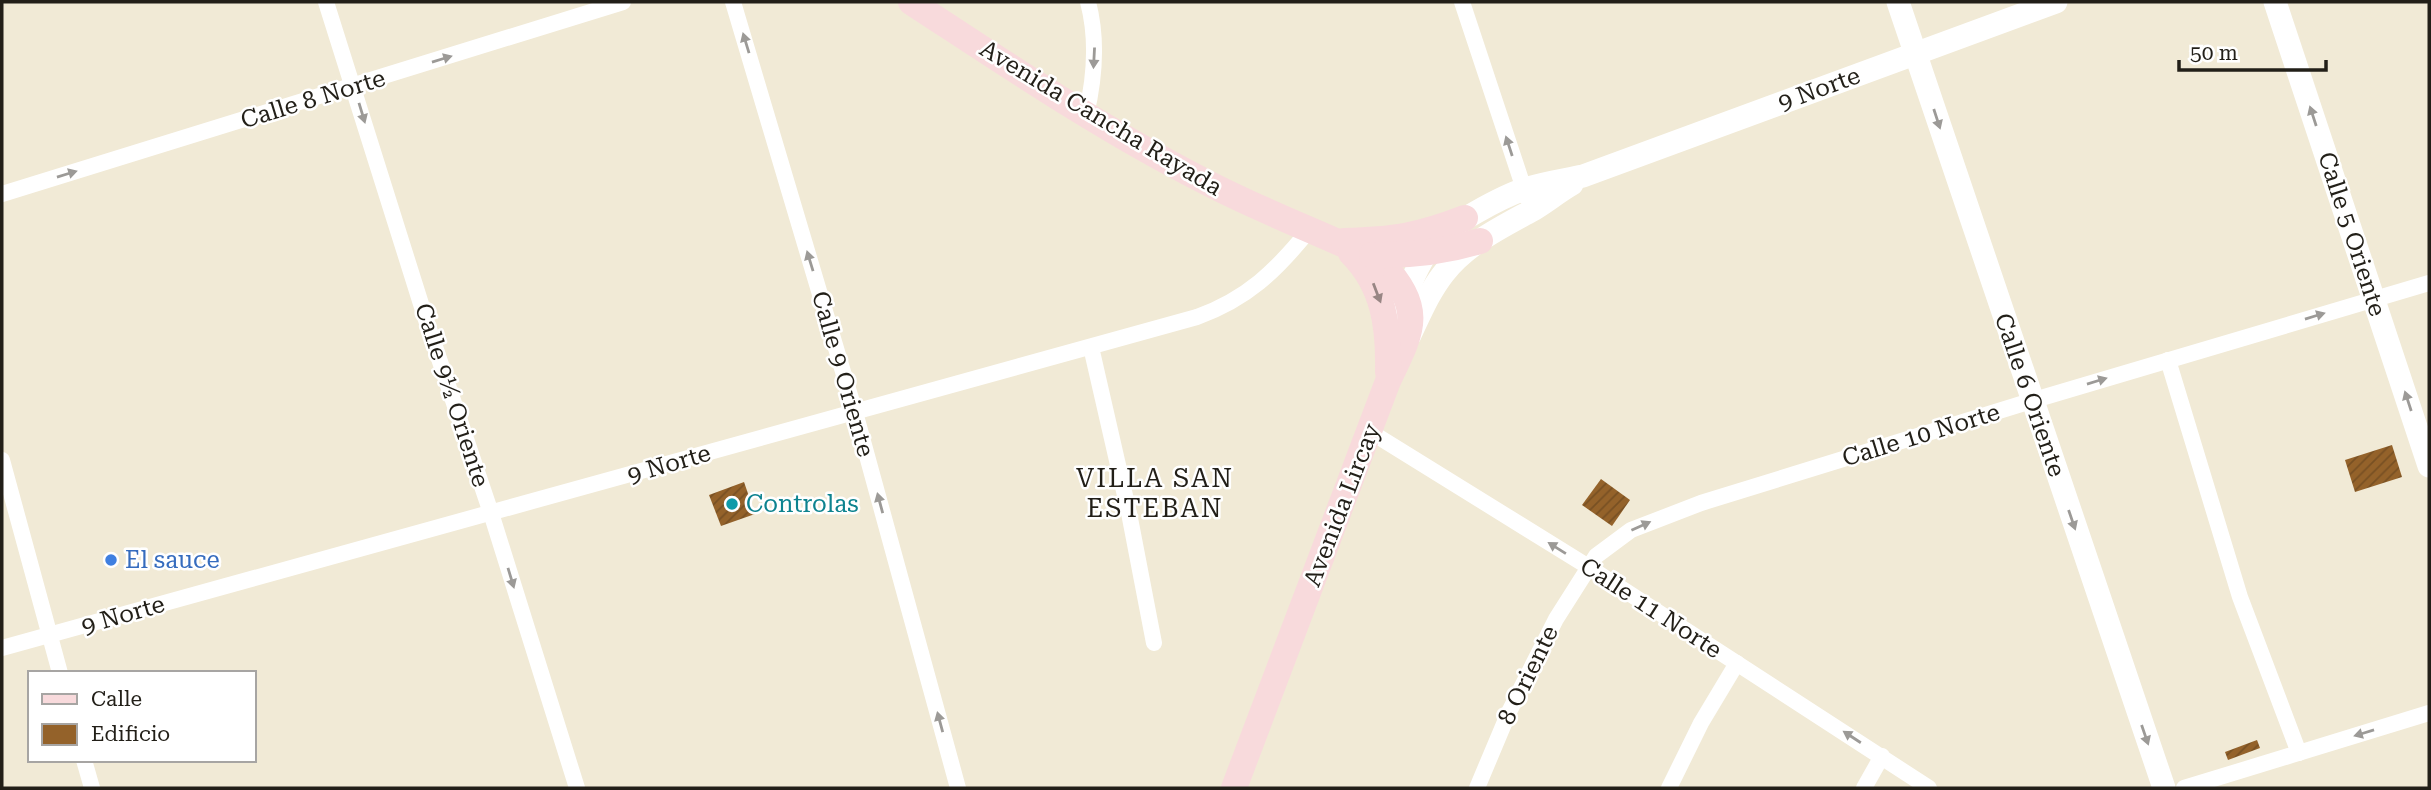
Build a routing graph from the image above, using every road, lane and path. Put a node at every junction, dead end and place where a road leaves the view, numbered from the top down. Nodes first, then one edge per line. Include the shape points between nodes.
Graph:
1 (326, 2) edge
2 (623, 2) edge
3 (733, 2) edge
4 (911, 2) edge
5 (1088, 2) edge
6 (1462, 2) edge
7 (1898, 2) edge
8 (2056, 2) edge
9 (2275, 2) edge
10 (1916, 54) junction
11 (353, 86) junction
12 (1086, 115) junction
13 (2, 194) edge
14 (1527, 200) junction
15 (1465, 218) junction
16 (1309, 230) junction
17 (1480, 240) junction
18 (1335, 242) junction
19 (1426, 254) junction
20 (1367, 255) junction
21 (2429, 283) edge
22 (1406, 295) junction
23 (2374, 299) junction
24 (1399, 339) junction
25 (1091, 347) junction
26 (2168, 360) junction
27 (1388, 382) joint
28 (2031, 401) junction
29 (855, 412) junction
30 (1370, 431) junction
31 (2, 460) edge
32 (2429, 466) edge
33 (491, 513) junction
34 (1587, 566) junction
35 (50, 635) junction
36 (1154, 643) dead end
37 (2, 648) edge
38 (1737, 663) junction
39 (59, 671) edge
40 (2429, 713) edge
41 (2299, 753) junction
42 (1882, 756) junction
43 (85, 762) edge
44 (92, 788) edge
45 (577, 788) edge
46 (958, 788) edge
47 (1234, 788) edge
48 (1477, 788) edge
49 (1669, 788) edge
50 (1864, 788) edge
51 (1929, 788) edge
52 (2164, 788) edge
53 (2184, 788) edge

1 - 11 street, Calle 9½ Oriente
11 -> 2 street, Calle 8 Norte
29 -> 3 street, Calle 9 Oriente
4 - 12 main road, Avenida Cancha Rayada
5 -> 12 street via 1095,44
14 -> 6 street
7 - 10 street, Calle 6 Oriente
8 - 10 street, 9 Norte
23 -> 9 street, Calle 5 Oriente
10 - 14 street, 9 Norte
10 -> 28 street, Calle 6 Oriente
13 -> 11 street, Calle 8 Norte
11 -> 33 street, Calle 9½ Oriente
12 - 16 main road, Avenida Cancha Rayada via 1203,181
14 - 15 street, 9 Norte
14 - 17 street, 9 Norte via 1508,221
15 - 18 main road via 1405,237
15 - 19 street via 1447,229
16 - 18 main road, Avenida Cancha Rayada
16 - 25 street, 9 Norte via 1269,274 1231,303
17 - 19 main road
17 - 24 street via 1452,264
18 - 20 main road, Avenida Cancha Rayada
18 -> 24 main road, Avenida Cancha Rayada via 1370,275
19 - 20 main road
19 - 22 street
20 - 22 main road, Avenida Cancha Rayada via 1381,262
21 - 23 street, Calle 10 Norte
22 - 24 main road, Avenida Cancha Rayada via 1412,326
26 -> 23 street, Calle 10 Norte
32 -> 23 street, Calle 5 Oriente
24 - 27 main road, Avenida Cancha Rayada
25 - 29 street, 9 Norte
25 - 36 street
28 -> 26 street, Calle 10 Norte
26 - 41 street via 2232,575
27 - 30 main road, Avenida Lircay
34 -> 28 street, Calle 10 Norte via 1618,538 1668,514
28 -> 52 street, Calle 6 Oriente
29 - 33 street, 9 Norte
46 -> 29 street, Calle 9 Oriente
34 -> 30 street, Calle 11 Norte
30 - 47 main road, Avenida Lircay
31 - 35 street
33 - 35 street, 9 Norte
33 -> 45 street, Calle 9½ Oriente
34 - 38 street, Calle 11 Norte
34 - 48 street, 8 Oriente via 1528,672
35 - 37 street, 9 Norte
35 - 39 street
42 -> 38 street, Calle 11 Norte
38 - 49 street
40 -> 41 street
41 - 53 street
42 - 50 street
42 - 51 street, Calle 11 Norte
43 - 44 street

